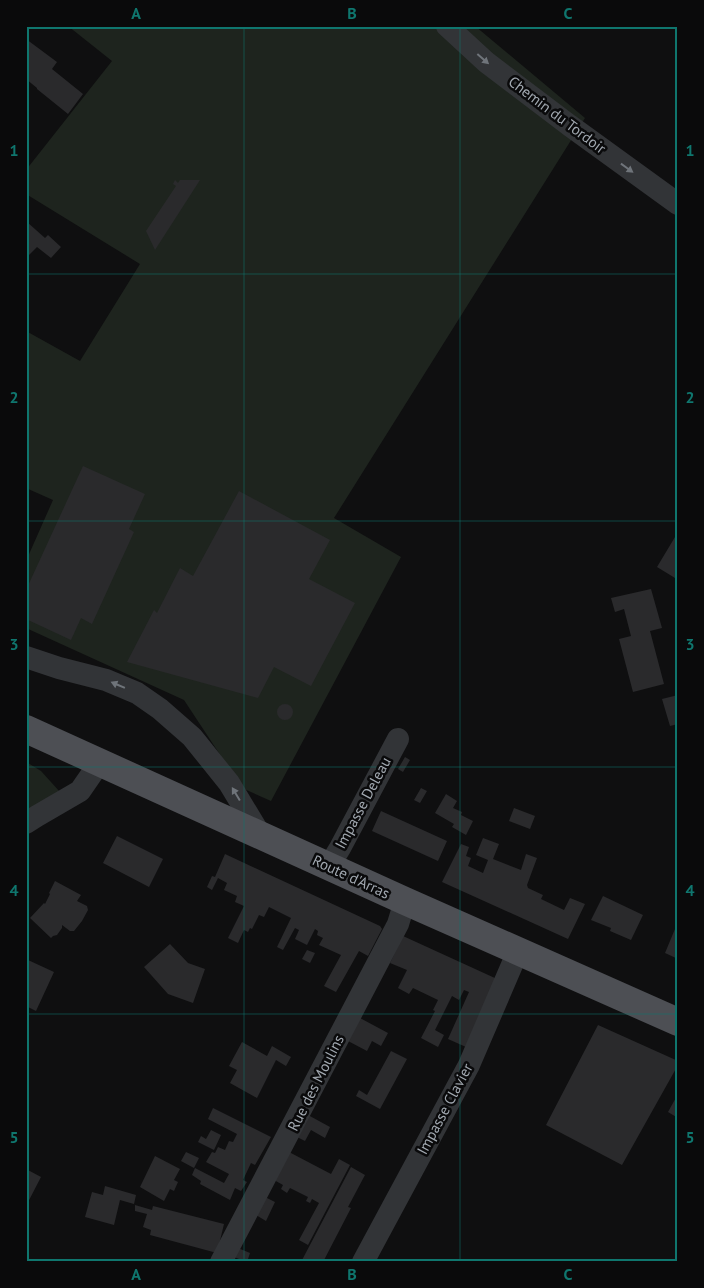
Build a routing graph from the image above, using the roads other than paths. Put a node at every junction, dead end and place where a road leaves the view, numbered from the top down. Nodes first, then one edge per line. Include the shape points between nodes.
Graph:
1 (447, 26) edge
2 (674, 202) edge
3 (26, 657) edge
4 (26, 729) edge
5 (398, 739) dead end
6 (100, 762) junction
7 (26, 823) edge
8 (261, 836) junction
9 (328, 866) junction
10 (405, 901) junction
11 (518, 952) junction
12 (678, 1022) edge
13 (221, 1262) edge
14 (363, 1262) edge

1 -> 2 street, Chemin du Tordoir via 486,62
8 -> 3 street via 229,783 192,737 160,709 137,693 106,680
4 - 6 main road, Route d'Arras
5 - 9 street, Impasse Deleau
6 - 7 street via 80,791
6 - 8 main road, Route d'Arras
8 - 9 main road, Route d'Arras
9 - 10 main road, Route d'Arras
10 - 11 main road, Route d'Arras
10 - 13 street, Rue des Moulins via 398,924
11 - 12 main road, Route d'Arras
11 - 14 street, Impasse Clavier via 469,1065

